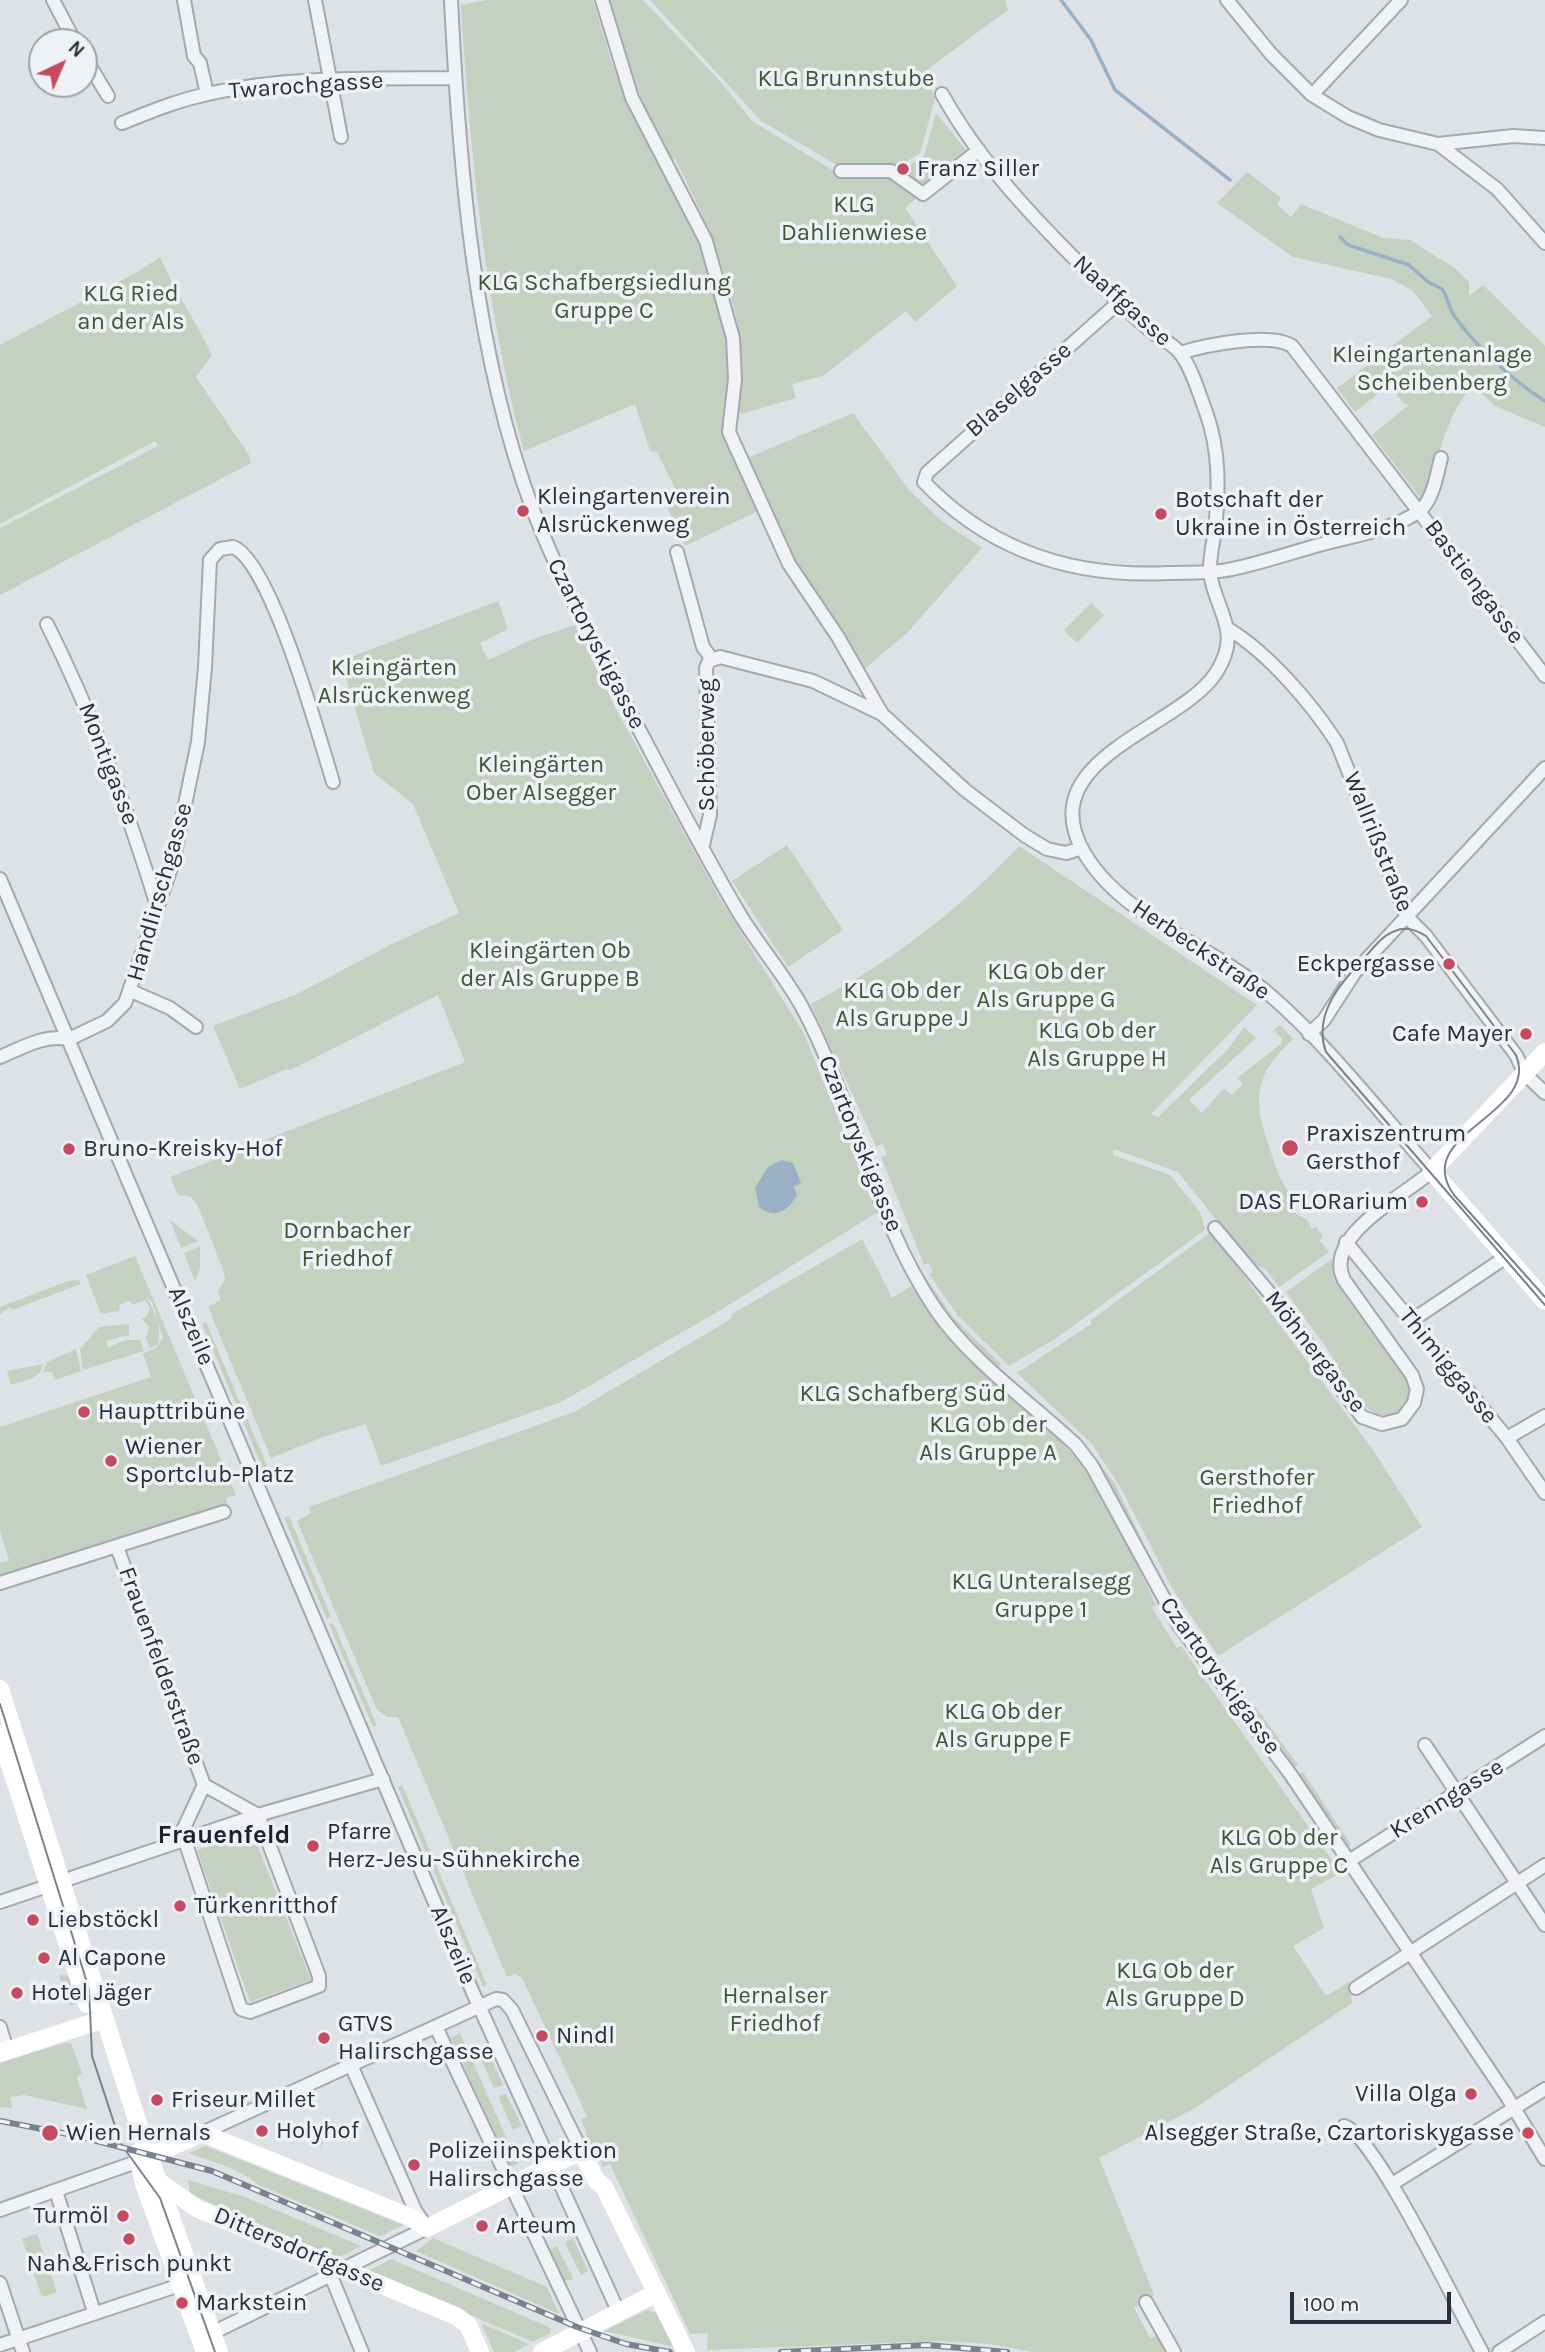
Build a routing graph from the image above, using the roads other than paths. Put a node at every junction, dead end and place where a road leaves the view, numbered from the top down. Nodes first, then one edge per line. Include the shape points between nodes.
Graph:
1 (53, 0) edge
2 (184, 0) edge
3 (315, 0) edge
4 (452, 0) edge
5 (601, 0) edge
6 (1227, 0) edge
7 (1401, 0) edge
8 (68, 28) edge
9 (454, 78) junction
10 (98, 79) edge
11 (333, 80) junction
12 (207, 94) junction
13 (942, 94) dead end
14 (1312, 95) junction
15 (108, 96) dead end
16 (122, 123) dead end
17 (341, 137) dead end
18 (1545, 138) edge
19 (1438, 144) junction
20 (979, 150) junction
21 (841, 171) dead end
22 (1545, 243) edge
23 (1119, 303) junction
24 (1180, 353) junction
25 (1441, 458) dead end
26 (1420, 511) junction
27 (677, 552) dead end
28 (1210, 572) junction
29 (47, 624) dead end
30 (1230, 630) junction
31 (712, 659) junction
32 (1545, 676) edge
33 (882, 714) junction
34 (1545, 768) edge
35 (333, 782) dead end
36 (703, 845) junction
37 (1082, 848) junction
38 (0, 879) edge
39 (158, 909) junction
40 (1406, 917) junction
41 (131, 991) junction
42 (196, 1027) dead end
43 (1310, 1034) junction
44 (69, 1039) junction
45 (1545, 1052) edge
46 (0, 1057) edge
47 (1525, 1074) junction
48 (1545, 1093) edge
49 (1432, 1171) junction
50 (1215, 1228) dead end
51 (1346, 1242) junction
52 (1506, 1257) junction
53 (1545, 1301) edge
54 (1411, 1321) junction
55 (1545, 1416) edge
56 (1507, 1438) junction
57 (1545, 1493) edge
58 (224, 1512) dead end
59 (117, 1547) junction
60 (0, 1583) edge
61 (0, 1689) edge
62 (1545, 1736) edge
63 (5, 1742) edge
64 (1425, 1745) dead end
65 (383, 1779) junction
66 (204, 1785) junction
67 (1457, 1792) junction
68 (258, 1815) junction
69 (184, 1841) junction
70 (1349, 1861) junction
71 (1545, 1865) edge
72 (1517, 1884) junction
73 (48, 1886) junction
74 (0, 1902) edge
75 (1545, 1924) edge
76 (1411, 1953) junction
77 (1356, 1988) dead end
78 (479, 2007) junction
79 (98, 2020) junction
80 (436, 2026) junction
81 (0, 2027) edge
82 (4, 2051) edge
83 (351, 2065) junction
84 (1545, 2090) edge
85 (1513, 2108) junction
86 (1344, 2126) dead end
87 (202, 2133) junction
88 (583, 2154) junction
89 (144, 2158) junction
90 (1545, 2159) edge
91 (550, 2166) junction
92 (160, 2183) junction
93 (1392, 2184) junction
94 (512, 2185) junction
95 (56, 2191) junction
96 (0, 2210) edge
97 (427, 2228) junction
98 (338, 2273) junction
99 (0, 2283) edge
100 (182, 2284) junction
101 (656, 2293) junction
102 (1146, 2302) dead end
103 (94, 2312) junction
104 (618, 2313) junction
105 (1545, 2322) edge
106 (581, 2332) junction
107 (18, 2339) junction
108 (206, 2341) edge
109 (0, 2344) edge
110 (23, 2352) edge
111 (219, 2352) edge
112 (362, 2352) edge
113 (480, 2352) edge
114 (542, 2352) edge
115 (590, 2352) edge
116 (686, 2352) edge
117 (1174, 2352) edge
118 (1482, 2352) edge
119 (1499, 2352) edge

1 - 8 street
2 - 12 street via 191,46
3 - 11 street
4 - 9 street, Czartoryskigasse
5 - 33 street via 632,98 706,241 722,292 734,360 729,432 733,445 789,564
6 - 14 street
7 - 14 street
9 - 11 street, Twarochgasse
9 - 36 street, Czartoryskigasse via 478,278 496,379 523,480 590,637
10 - 15 street
11 - 12 street, Twarochgasse
11 - 17 street
12 - 16 street, Twarochgasse
13 - 20 street, Naaffgasse
14 - 19 street via 1379,130
18 - 19 street via 1514,136
19 - 22 street via 1497,189
20 - 21 street via 923,194 891,171
20 - 23 street, Naaffgasse via 1053,237
23 - 24 street, Naaffgasse
23 - 28 street, Blaselgasse via 935,465 925,482 983,530 1043,558 1104,574
24 - 26 street, Bastiengasse via 1259,341 1292,346
24 - 28 street, Naaffgasse via 1206,412 1216,451 1219,490
25 - 26 street via 1432,492
26 - 28 street via 1384,527
26 - 32 street, Bastiengasse
27 - 31 street via 703,647
28 - 30 street, Naaffgasse
29 - 39 street, Montigasse via 116,776
30 - 37 street via 1214,676 1082,780 1074,801
30 - 40 street, Wallrißstraße via 1246,640 1297,693 1337,743
31 - 33 street, Schöberweg via 720,657 813,681
31 - 36 street, Schöberweg via 706,668 710,816
33 - 37 street via 965,790 1024,835 1057,851
34 - 40 street
35 - 39 street, Handlirschgasse via 298,670 271,604 246,555 233,547 220,549 209,560 205,667 192,776
36 - 70 street, Czartoryskigasse via 738,912 801,1005 820,1043 922,1288 953,1332 1076,1445 1092,1466 1178,1623 1255,1724
37 - 43 street, Herbeckstraße via 1126,899 1261,988
38 - 44 street, Alszeile
39 - 41 street, Handlirschgasse
40 - 43 street via 1355,972 1321,1025
40 - 47 street, Wallrißstraße via 1426,936 1516,1055
41 - 42 street via 170,1008
41 - 44 street, Handlirschgasse via 113,1017
43 - 49 street, Herbeckstraße
44 - 46 street via 55,1036
44 - 65 street, Alszeile
45 - 47 street
47 - 48 street, Wallrißstraße
47 - 49 street
49 - 51 street via 1351,1233
49 - 52 street, Herbeckstraße
50 - 51 street, Möhnergasse via 1362,1417 1382,1424 1394,1422 1414,1403 1415,1382 1344,1280 1340,1261
51 - 54 street, Thimiggasse
52 - 53 street, Herbeckstraße
52 - 54 street
54 - 56 street, Thimiggasse
55 - 56 street
56 - 57 street, Thimiggasse
58 - 59 street
59 - 60 street
59 - 66 street, Frauenfelderstraße
61 - 63 street
62 - 67 street, Krenngasse
63 - 73 street
64 - 67 street
65 - 68 street
65 - 78 street, Alszeile
66 - 68 street
66 - 69 street via 183,1827
67 - 70 street, Krenngasse
67 - 72 street
68 - 69 street
68 - 69 street via 321,1982 316,1988 250,2012 239,2006
69 - 73 street
70 - 76 street, Czartoryskigasse
71 - 72 street
72 - 75 street
72 - 76 street
73 - 74 street
73 - 79 street
76 - 77 street
76 - 85 street, Czartoryskigasse
78 - 80 street
78 - 88 street via 503,2000 512,2010
78 - 91 street, Alszeile
79 - 82 street
79 - 89 street
80 - 83 street
80 - 94 street
81 - 82 street
83 - 87 street
83 - 97 street
84 - 85 street
85 - 90 street, Czartoryskigasse
85 - 93 street
86 - 93 street via 1352,2127 1367,2145
87 - 89 street
87 - 97 street via 410,2217
88 - 91 street
88 - 101 street via 604,2186
89 - 92 street, Dittersdorfgasse
89 - 95 street
89 - 100 street via 145,2184
91 - 94 street
91 - 104 street, Alszeile
92 - 98 street, Dittersdorfgasse via 198,2209
92 - 100 street
93 - 118 street
94 - 97 street
94 - 106 street
95 - 96 street
95 - 103 street
97 - 98 street
98 - 108 street
98 - 112 street
98 - 113 street, Dittersdorfgasse via 456,2316 468,2325
99 - 107 street
100 - 103 street
100 - 108 street
101 - 104 street
101 - 116 street
102 - 117 street
103 - 107 street
104 - 106 street
105 - 119 street
106 - 114 street
106 - 115 street
107 - 109 street
107 - 110 street
108 - 111 street

